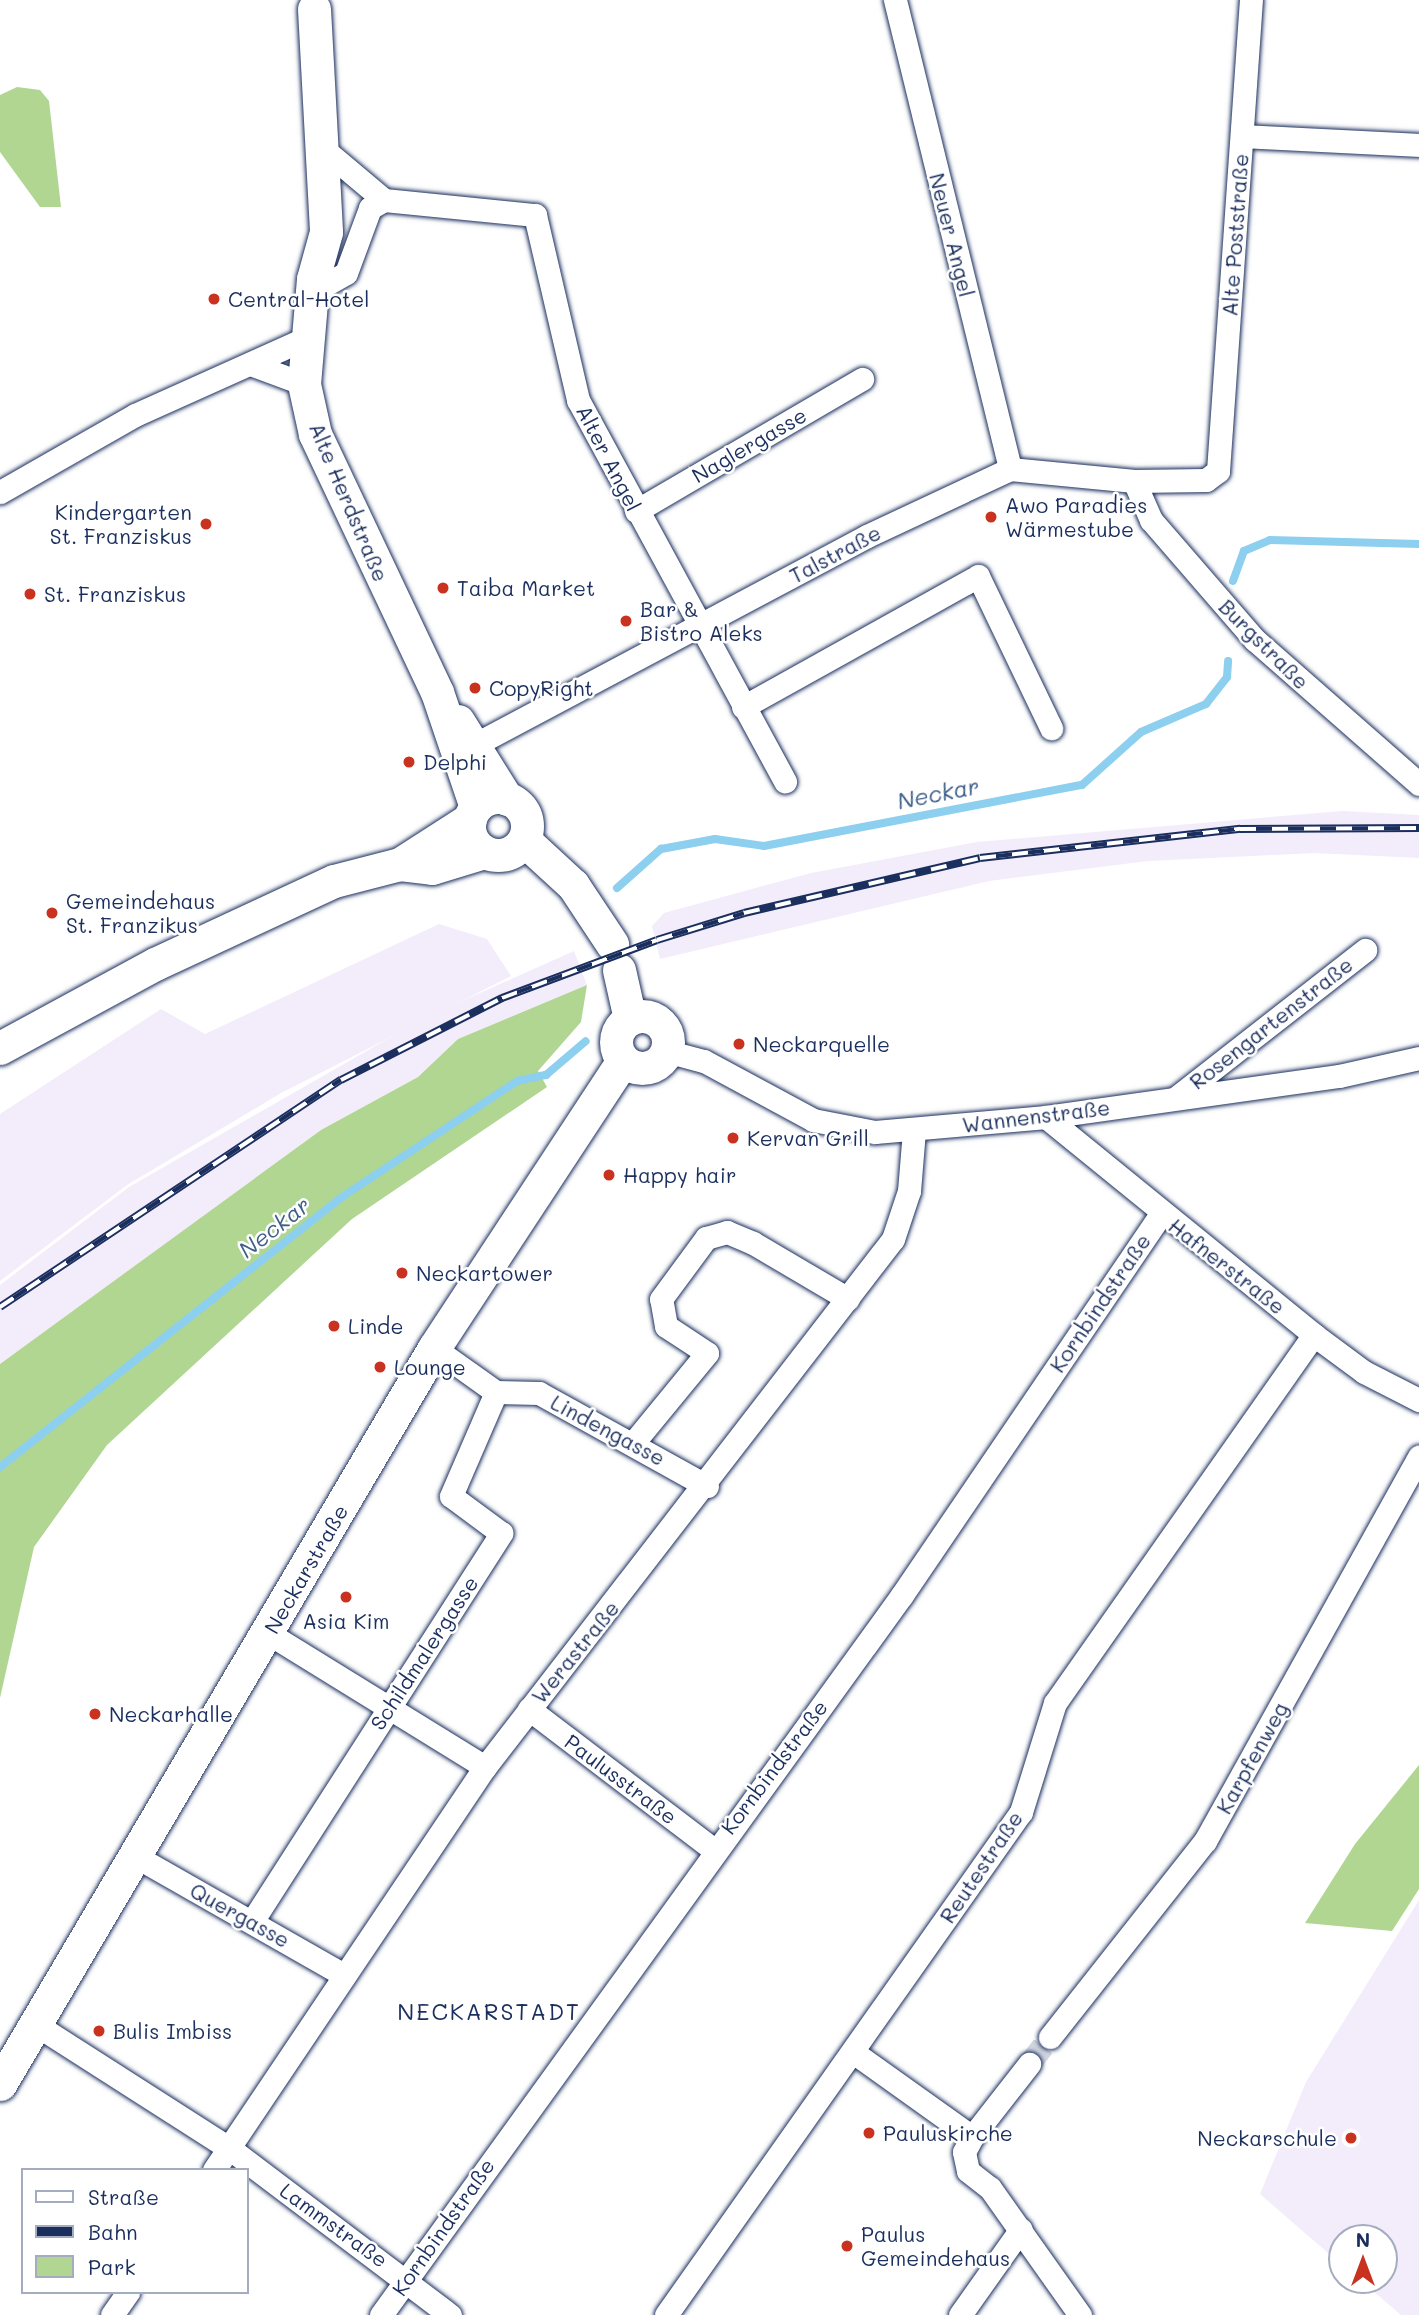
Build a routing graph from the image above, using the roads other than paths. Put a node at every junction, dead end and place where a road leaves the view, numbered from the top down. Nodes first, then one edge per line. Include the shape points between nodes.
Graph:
1 (895, 0) edge
2 (1251, 0) edge
3 (314, 9) dead end
4 (1243, 136) junction
5 (1419, 145) edge
6 (321, 147) junction
7 (384, 200) junction
8 (311, 293) junction
9 (306, 338) junction
10 (253, 365) junction
11 (862, 379) dead end
12 (304, 384) junction
13 (1010, 469) junction
14 (1134, 481) junction
15 (0, 492) edge
16 (636, 512) junction
17 (702, 624) junction
18 (437, 692) junction
19 (743, 707) junction
20 (1051, 728) dead end
21 (477, 744) junction
22 (785, 780) dead end
23 (1419, 784) edge
24 (484, 808) junction
25 (524, 840) junction
26 (484, 852) junction
27 (400, 864) junction
28 (1365, 950) dead end
29 (630, 1019) junction
30 (0, 1048) edge
31 (666, 1051) junction
32 (1419, 1058) edge
33 (623, 1060) junction
34 (1177, 1097) junction
35 (1046, 1117) junction
36 (914, 1130) junction
37 (1160, 1214) junction
38 (848, 1298) junction
39 (1314, 1335) junction
40 (434, 1348) junction
41 (496, 1392) junction
42 (1419, 1399) edge
43 (634, 1443) junction
44 (1419, 1456) edge
45 (707, 1486) junction
46 (268, 1633) junction
47 (391, 1705) junction
48 (530, 1709) junction
49 (485, 1767) junction
50 (713, 1849) junction
51 (135, 1856) junction
52 (253, 1920) junction
53 (344, 1975) junction
54 (38, 2026) junction
55 (1051, 2036) tunnel mouth
56 (853, 2052) junction
57 (1029, 2064) tunnel mouth
58 (0, 2084) edge
59 (972, 2137) junction
60 (229, 2148) junction
61 (215, 2168) edge
62 (1021, 2229) junction
63 (406, 2278) junction
64 (127, 2294) edge
65 (112, 2315) edge
66 (381, 2315) edge
67 (450, 2315) edge
68 (666, 2315) edge
69 (960, 2315) edge
70 (1080, 2315) edge

1 - 13 street, Neuer Angel
2 - 4 street, Alte Poststraße
3 - 6 main road, Alte Herdstraße
4 - 5 street
4 - 14 street, Alte Poststraße via 1218,471 1206,480
6 - 7 street
6 - 8 main road, Alte Herdstraße via 326,232
7 - 8 street via 370,208 346,272
7 - 16 street, Alter Angel via 535,215 578,400
8 - 9 main road, Alte Herdstraße
9 - 10 street
9 - 12 main road, Alte Herdstraße
10 - 12 street
10 - 15 street via 135,415
11 - 16 street, Naglergasse
12 - 18 main road, Alte Herdstraße via 315,434
13 - 14 street
13 - 17 street, Talstraße
14 - 23 street, Burgstraße via 1151,520 1255,640
16 - 17 street, Alter Angel
17 - 19 street, Alter Angel
17 - 21 street, Talstraße
18 - 21 main road, Alte Herdstraße
18 - 24 main road, Alte Herdstraße
19 - 20 street via 978,576
19 - 22 street, Alter Angel
21 - 24 main road, Alte Herdstraße
24 - 25 main road, Alte Herdstraße via 525,814
24 - 26 main road, Alte Herdstraße via 470,835
24 - 27 main road
25 - 26 main road via 505,855
25 - 29 main road via 573,885 616,957
26 - 27 main road via 432,868
27 - 30 main road via 334,881 156,964
28 - 34 street, Rosengartenstraße
29 - 31 main road via 642,1016 663,1027
29 - 33 main road via 616,1039
31 - 33 main road via 646,1068
31 - 36 street, Wannenstraße via 704,1061 813,1120 875,1132
32 - 34 street, Wannenstraße via 1339,1076
33 - 40 main road, Neckarstraße
34 - 35 street, Wannenstraße
35 - 36 street, Wannenstraße
35 - 37 street, Hafnerstraße
36 - 38 street, Werastraße via 909,1191 893,1239
37 - 39 street, Hafnerstraße
37 - 50 street, Kornbindstraße via 902,1595
38 - 43 street via 727,1232 706,1238 661,1299 666,1326 707,1353
38 - 45 street, Werastraße
39 - 42 street, Hafnerstraße via 1364,1372
39 - 56 street, Reutestraße via 1096,1638 1055,1703 1021,1812
40 - 41 street
40 - 46 main road, Neckarstraße
41 - 43 street, Lindengasse via 539,1393
41 - 47 street, Schildmalergasse via 451,1496 501,1533
43 - 45 street, Lindengasse
44 - 55 street, Karpfenweg via 1205,1841
45 - 48 street, Werastraße
46 - 47 street
46 - 51 main road, Neckarstraße
47 - 49 street
47 - 52 street, Schildmalergasse
48 - 49 street, Werastraße
48 - 50 street, Paulusstraße
49 - 53 street, Werastraße
50 - 63 street, Kornbindstraße
51 - 52 street, Quergasse
51 - 54 main road, Neckarstraße
52 - 53 street, Quergasse
53 - 60 street, Werastraße
54 - 58 main road, Neckarstraße
54 - 60 street, Lammstraße
56 - 59 street
56 - 68 street, Reutestraße
57 - 59 street
59 - 62 street via 964,2152 968,2171
60 - 61 street, Werastraße
60 - 63 street, Lammstraße
62 - 69 street
62 - 70 street
63 - 66 street, Kornbindstraße
63 - 67 street, Lammstraße
64 - 65 street

